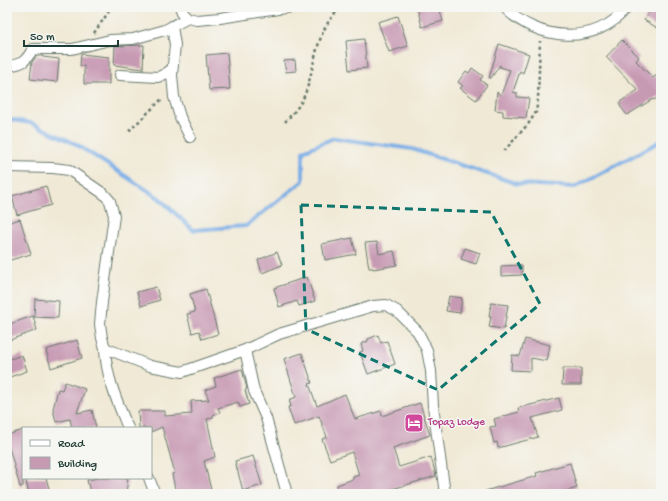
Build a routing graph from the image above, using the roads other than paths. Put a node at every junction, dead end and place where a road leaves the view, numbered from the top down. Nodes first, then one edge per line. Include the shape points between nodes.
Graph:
1 (180, 7) edge
2 (291, 7) edge
3 (504, 7) edge
4 (627, 7) edge
5 (188, 18) junction
6 (172, 26) junction
7 (7, 66) edge
8 (172, 69) junction
9 (120, 75) dead end
10 (190, 137) dead end
11 (7, 167) edge
12 (105, 348) junction
13 (245, 350) junction
14 (128, 427) edge
15 (149, 479) edge
16 (155, 494) edge
17 (287, 494) edge
18 (445, 494) edge

1 - 5 street
2 - 5 street via 220,18
3 - 4 street via 524,23 540,30 568,36 602,28
5 - 6 street
6 - 7 street via 132,39 110,40 72,49 33,49 28,59 22,63
6 - 8 street via 175,45
8 - 9 street via 158,77
8 - 10 street via 174,97
11 - 12 street via 69,170 110,201 114,216 100,324
12 - 13 street via 150,366 182,372
12 - 14 street via 110,383
13 - 17 street via 254,392 266,418
13 - 18 street via 279,334 373,306 386,305 397,311 418,332 427,350
15 - 16 street

